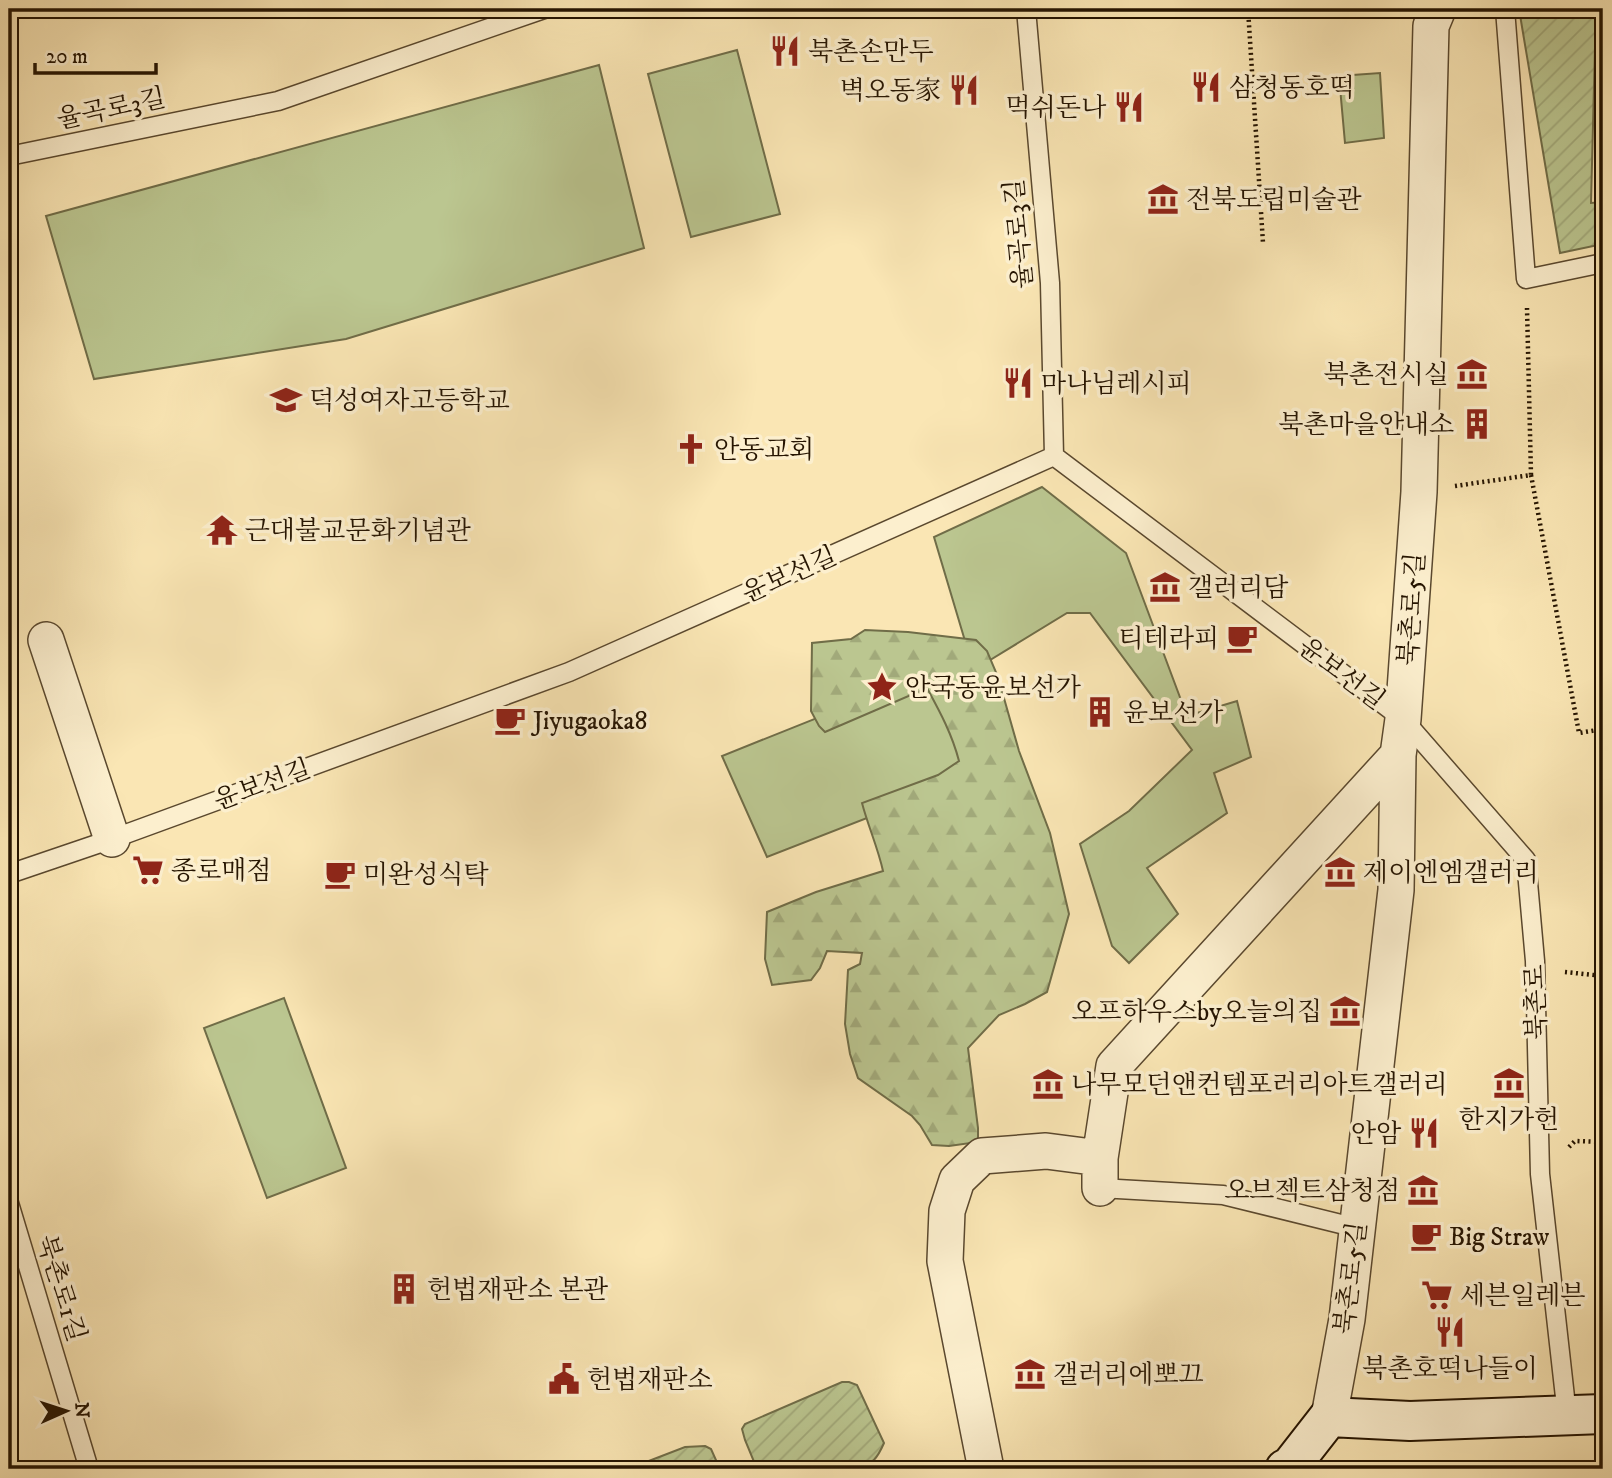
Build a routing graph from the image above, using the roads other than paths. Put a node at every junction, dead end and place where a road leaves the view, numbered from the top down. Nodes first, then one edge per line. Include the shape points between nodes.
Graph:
1 (544, 9) edge
2 (1026, 9) edge
3 (1438, 9) edge
4 (1505, 9) edge
5 (9, 156) edge
6 (1603, 263) edge
7 (1054, 456) junction
8 (46, 640) dead end
9 (1403, 719) junction
10 (1398, 755) junction
11 (112, 839) junction
12 (9, 874) edge
13 (1100, 1173) junction
14 (9, 1203) edge
15 (1357, 1228) junction
16 (1585, 1414) edge
17 (1329, 1416) junction
18 (89, 1469) edge
19 (986, 1469) edge
20 (1285, 1469) edge

1 - 5 lane, 율곡로3길 via 278,101
2 - 7 lane, 율곡로3길 via 1050,283
3 - 9 street, 북촌로5길 via 1431,26 1419,492
4 - 6 lane via 1526,279
7 - 9 lane, 윤보선길
7 - 11 lane, 윤보선길 via 569,672
8 - 11 street
9 - 10 street, 북촌로5길
9 - 16 lane, 북촌로 via 1526,860 1535,961 1540,1174
10 - 13 street via 1114,1066
10 - 15 street, 북촌로5길 via 1396,890
11 - 12 lane, 윤보선길
13 - 15 lane via 1223,1195
13 - 19 street via 1046,1152 982,1156 957,1180 947,1211 946,1261
14 - 18 lane, 북촌로1길
15 - 17 street, 북촌로5길 via 1347,1319
16 - 17 street, 북촌로 via 1410,1421
17 - 20 street

